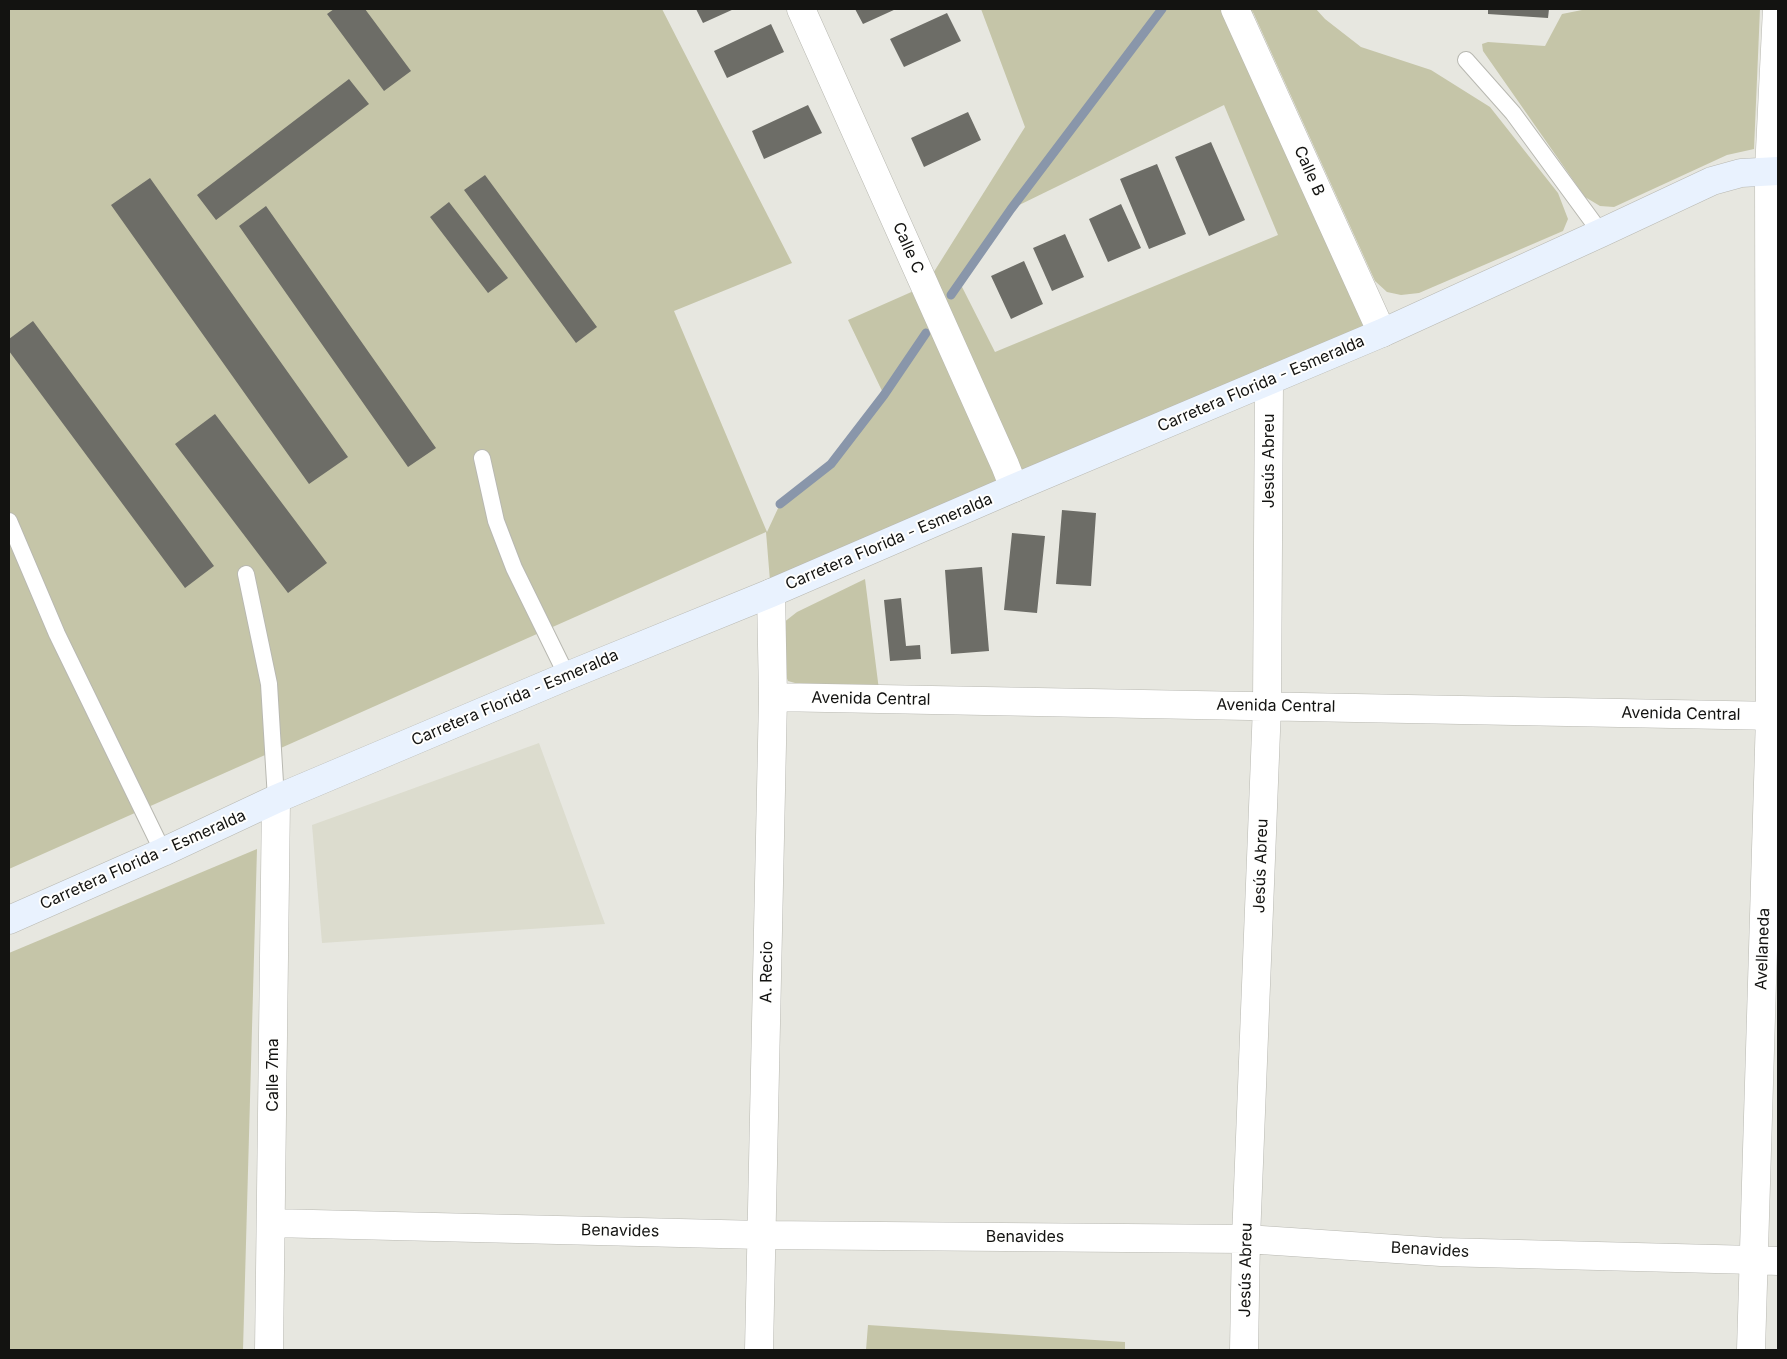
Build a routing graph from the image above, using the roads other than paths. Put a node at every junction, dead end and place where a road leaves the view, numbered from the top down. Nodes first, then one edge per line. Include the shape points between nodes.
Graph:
1 (801, 9) edge
2 (1235, 9) edge
3 (1776, 9) edge
4 (1466, 60) dead end
5 (1774, 170) edge
6 (1601, 233) junction
7 (1382, 333) junction
8 (1269, 381) junction
9 (482, 458) dead end
10 (1014, 488) junction
11 (9, 521) edge
12 (246, 574) dead end
13 (771, 593) junction
14 (567, 676) junction
15 (773, 697) junction
16 (1267, 706) junction
17 (1774, 716) edge
18 (276, 799) junction
19 (164, 852) junction
20 (9, 920) edge
21 (272, 1222) junction
22 (761, 1235) junction
23 (1246, 1239) junction
24 (1766, 1260) edge
25 (269, 1350) edge
26 (759, 1350) edge
27 (1244, 1350) edge
28 (1751, 1350) edge

1 - 10 street, Calle C
2 - 7 street, Calle B
3 - 5 street, Avellaneda
4 - 6 lane via 1513,113
5 - 6 main road, Carretera Florida - Esmeralda via 1741,173 1712,181
5 - 17 street, Avellaneda
6 - 7 main road, Carretera Florida - Esmeralda
7 - 8 main road, Carretera Florida - Esmeralda
8 - 10 main road, Carretera Florida - Esmeralda
8 - 16 street, Jesús Abreu
9 - 14 lane via 496,521 514,568
10 - 13 main road, Carretera Florida - Esmeralda
11 - 19 lane via 57,634
12 - 18 lane via 269,684
13 - 14 main road, Carretera Florida - Esmeralda
13 - 15 street, A. Recio
14 - 18 main road, Carretera Florida - Esmeralda
15 - 16 street, Avenida Central
15 - 22 street, A. Recio
16 - 17 street, Avenida Central
16 - 23 street, Jesús Abreu
17 - 24 street, Avellaneda
18 - 19 main road, Carretera Florida - Esmeralda
18 - 21 street, Calle 7ma
19 - 20 main road, Carretera Florida - Esmeralda
21 - 22 street, Benavides
21 - 25 street, Calle 7ma
22 - 23 street, Benavides
22 - 26 street, A. Recio
23 - 24 street, Benavides via 1441,1252
23 - 27 street, Jesús Abreu
24 - 28 street, Avellaneda

